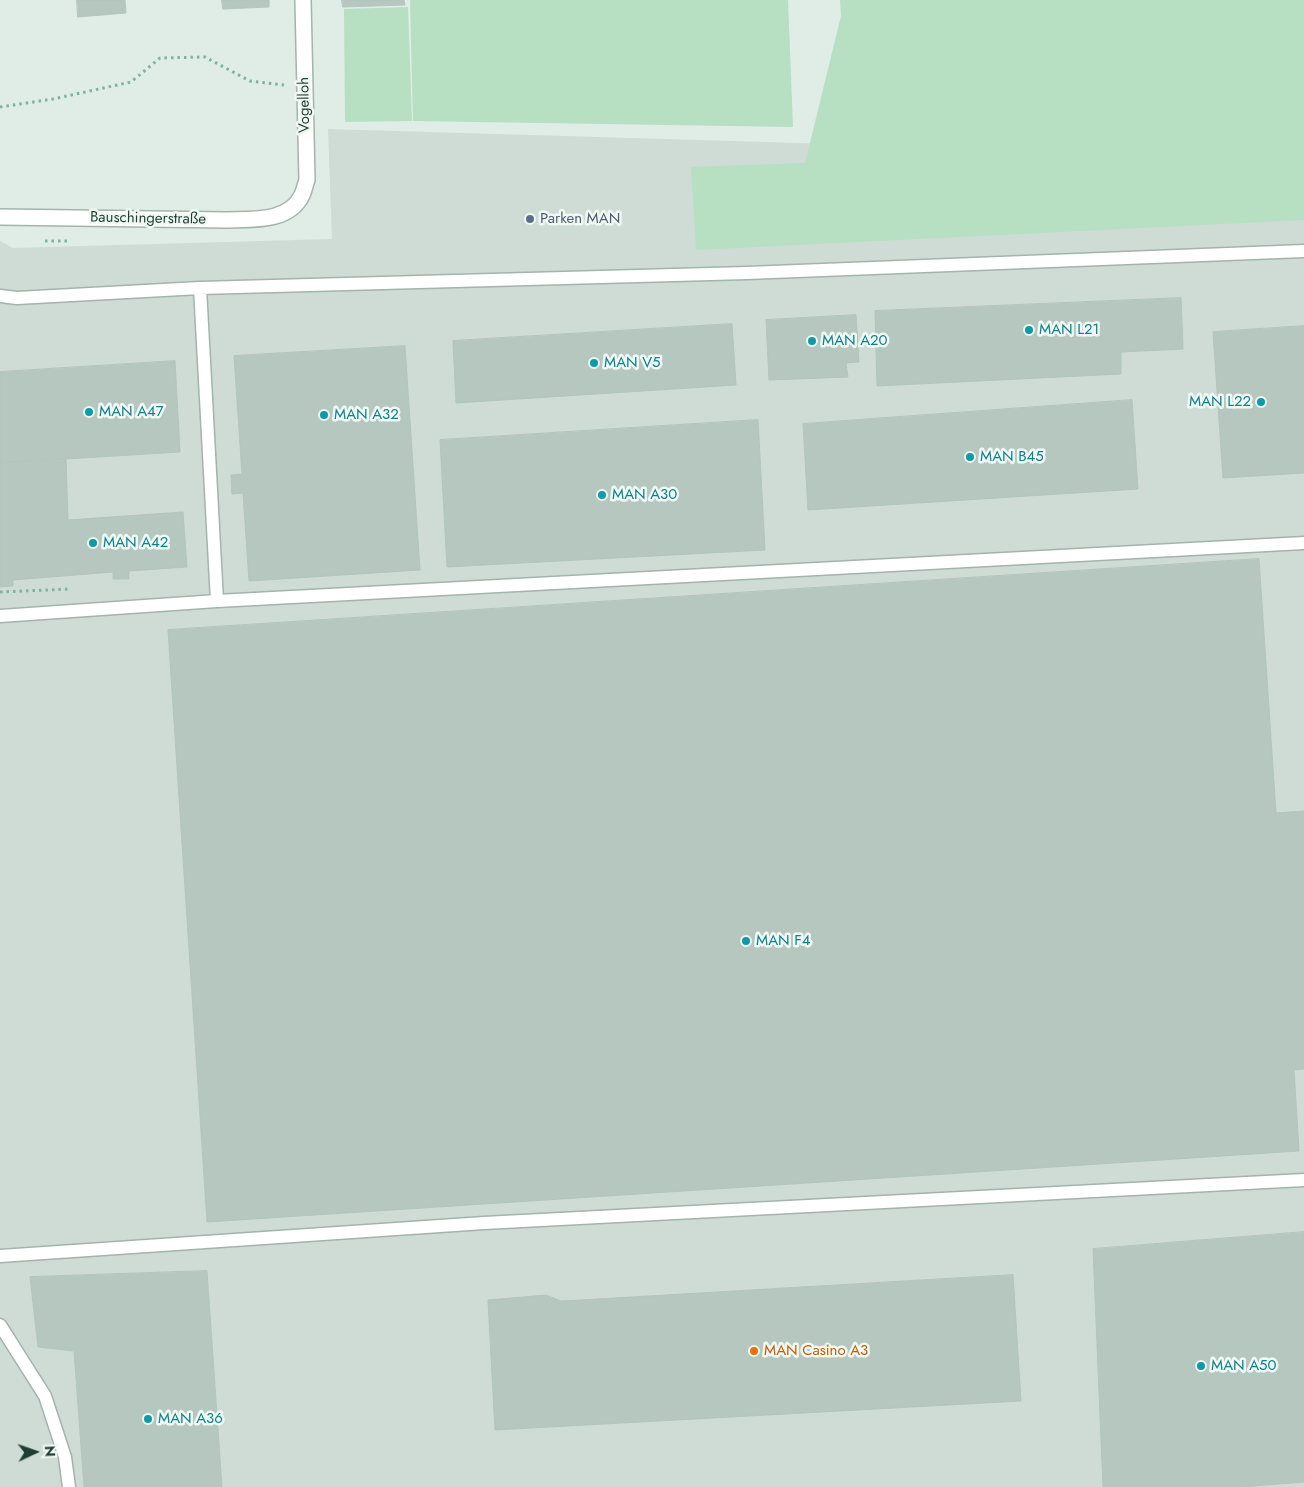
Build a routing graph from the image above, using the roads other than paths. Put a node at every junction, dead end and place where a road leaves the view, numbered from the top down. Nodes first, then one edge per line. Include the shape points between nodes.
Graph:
1 (303, 0) edge
2 (293, 207) joint
3 (0, 217) edge
4 (1304, 251) edge
5 (200, 288) junction
6 (0, 296) edge
7 (1304, 543) edge
8 (217, 601) junction
9 (0, 616) edge
10 (1304, 1180) edge
11 (0, 1256) edge
12 (0, 1325) edge
13 (69, 1487) edge

1 - 2 street, Vogelloh via 307,180 302,197
2 - 3 street, Bauschingerstraße via 280,216 263,219
4 - 5 lane via 747,274
5 - 6 lane via 17,298
5 - 8 lane
7 - 8 lane
8 - 9 lane
10 - 11 lane via 484,1223
12 - 13 lane via 45,1396 65,1457

